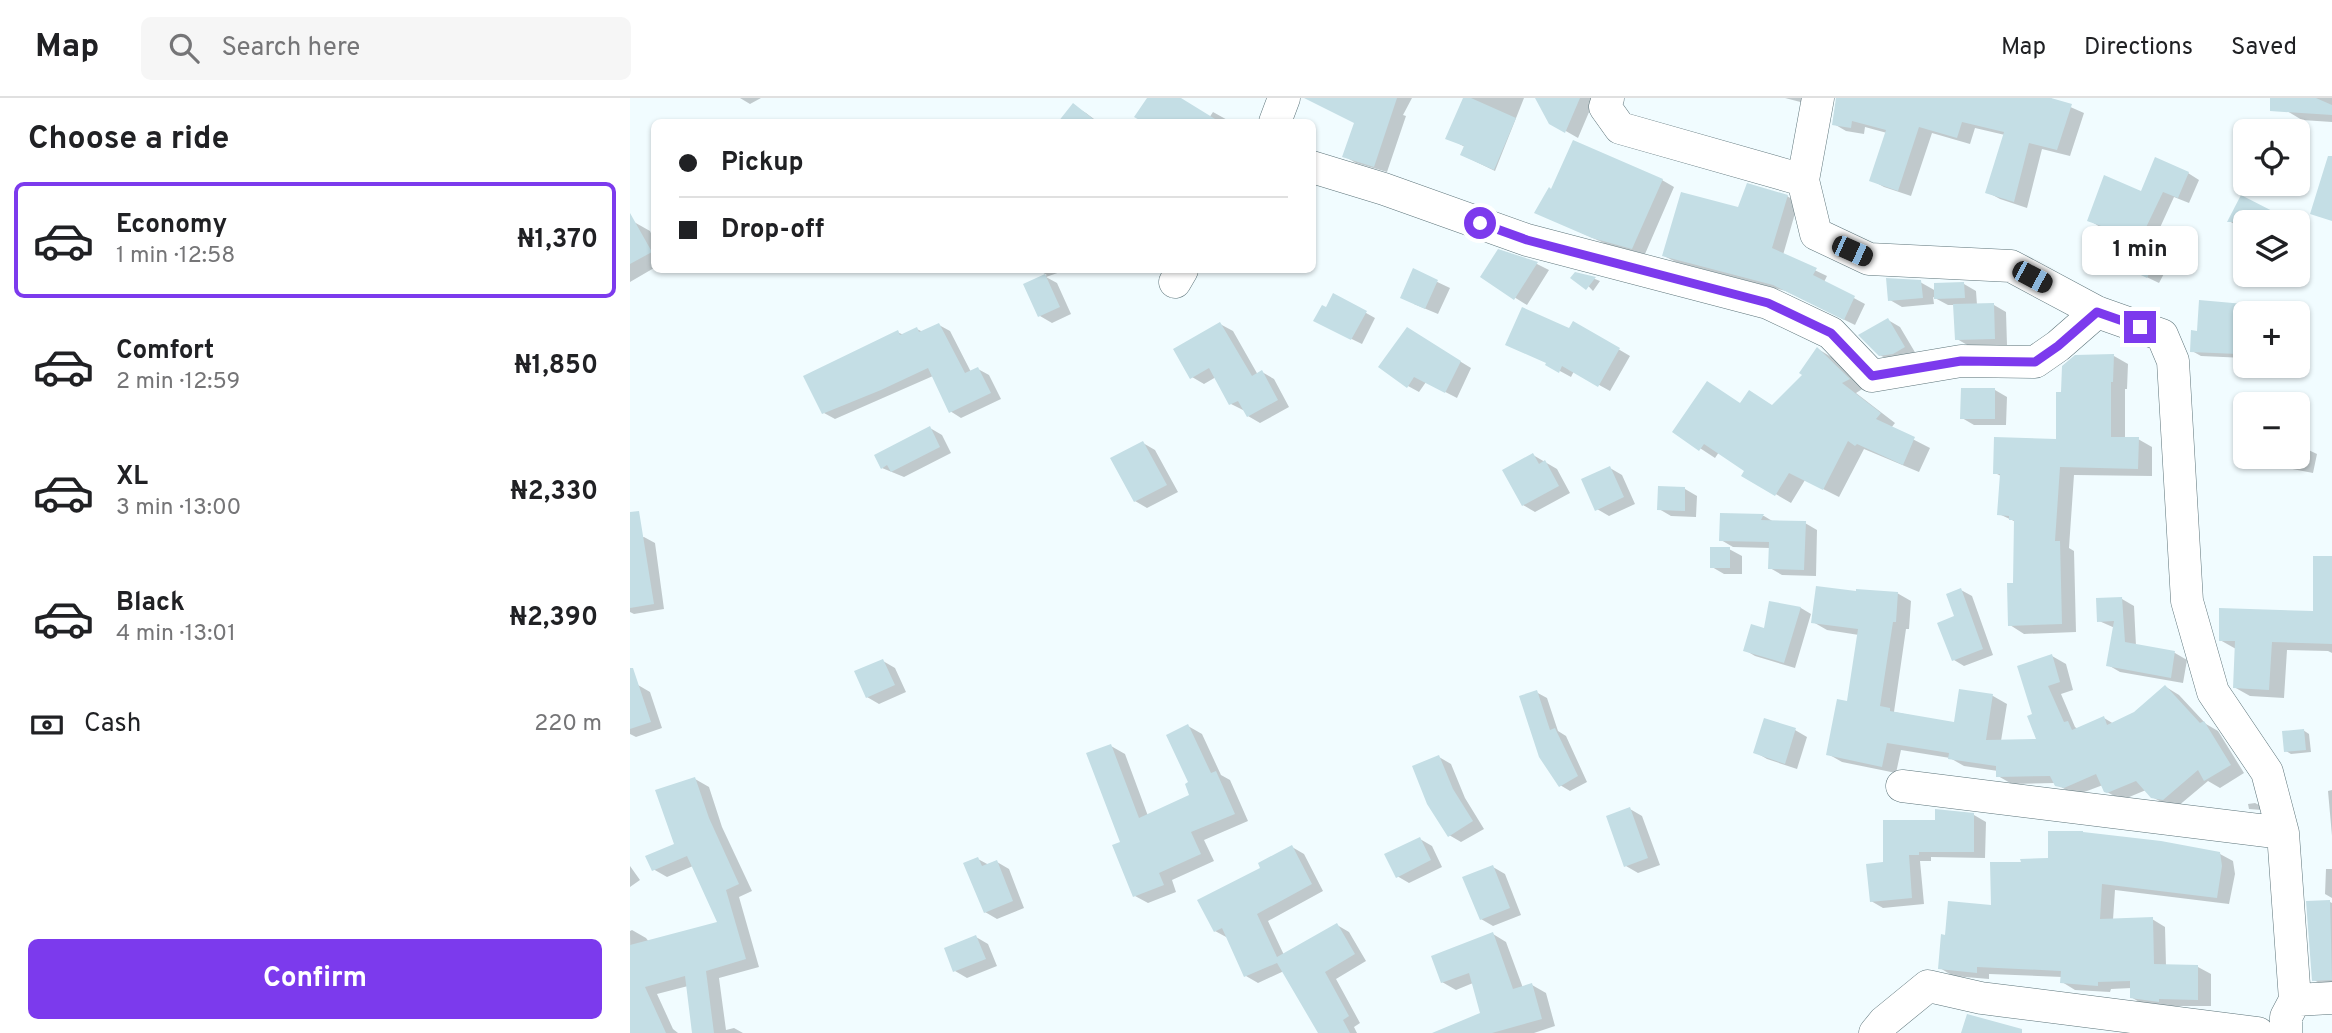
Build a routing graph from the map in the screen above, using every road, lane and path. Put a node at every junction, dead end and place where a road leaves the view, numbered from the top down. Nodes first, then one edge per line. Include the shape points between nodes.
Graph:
1 (1284, 98) edge
2 (1608, 98) edge
3 (1818, 98) edge
4 (1276, 119) edge
5 (1316, 168) edge
6 (1803, 180) junction
7 (2097, 312) junction
8 (1902, 786) dead end
9 (2283, 833) junction
10 (2332, 998) edge
11 (2295, 1000) junction
12 (1874, 1033) edge
13 (2258, 1033) edge
14 (2286, 1033) edge

1 - 4 street
2 - 6 street via 1605,107 1620,128
3 - 6 street
5 - 7 street via 1527,240 1768,303 1831,333 1872,376 1961,361 2035,362
6 - 7 street via 1816,234 1859,254 2011,266
7 - 9 street via 2162,335 2173,361 2187,601 2213,692 2267,772
8 - 9 street
9 - 11 street
10 - 11 street
11 - 14 street via 2286,1017
12 - 13 street via 1928,986 1981,998

